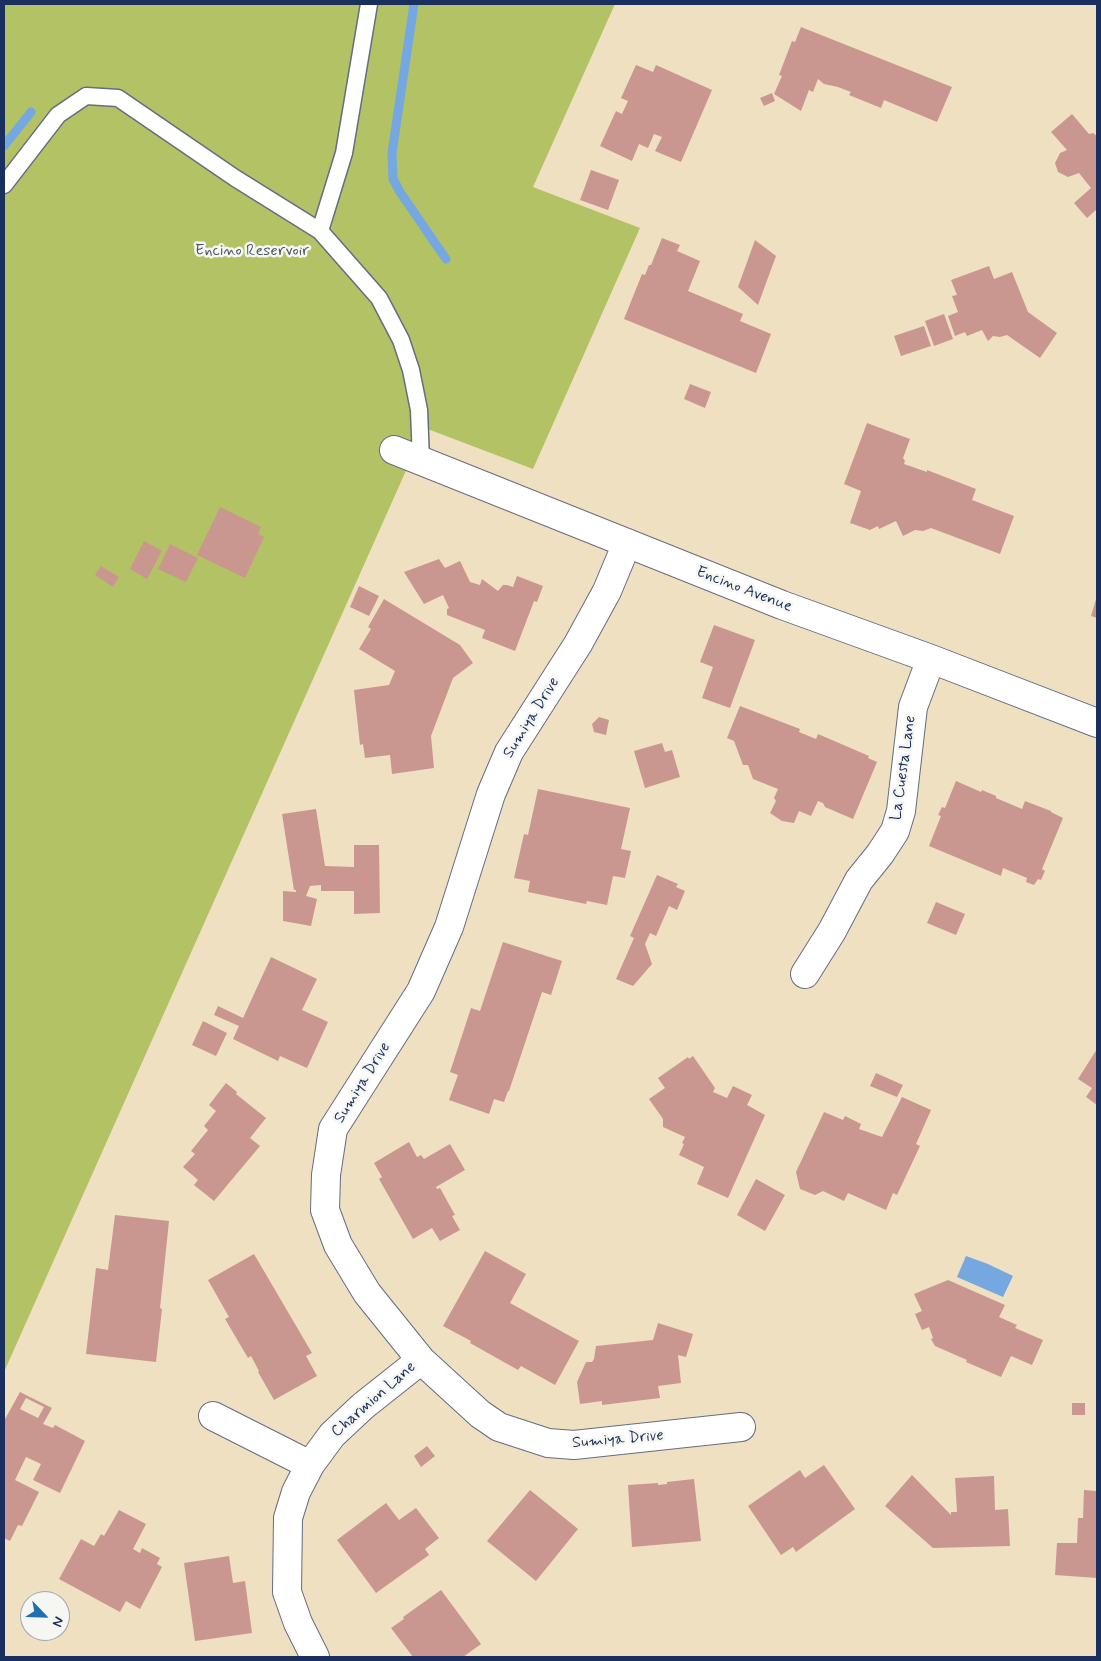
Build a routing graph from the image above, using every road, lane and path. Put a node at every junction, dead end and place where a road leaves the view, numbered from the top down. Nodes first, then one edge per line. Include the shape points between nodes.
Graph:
1 (369, 4) edge
2 (4, 185) edge
3 (320, 231) junction
4 (394, 450) dead end
5 (421, 460) junction
6 (627, 543) junction
7 (931, 659) junction
8 (1097, 723) edge
9 (806, 974) dead end
10 (421, 1360) junction
11 (213, 1416) dead end
12 (741, 1427) dead end
13 (310, 1465) junction
14 (315, 1657) edge

1 - 3 lane via 344,153
2 - 3 lane via 58,116 86,96 118,98
3 - 5 lane via 379,298 401,340 419,410
4 - 5 street, Encino Avenue
5 - 6 street, Encino Avenue
6 - 7 street, Encino Avenue via 782,605
6 - 10 street, Sumiya Drive via 607,591 578,644 509,752 449,927 421,991 334,1130 326,1175 325,1210 338,1245 367,1293
7 - 8 street, Encino Avenue
7 - 9 street, La Cuesta Lane via 913,707 901,811 895,831 859,880
10 - 12 street, Sumiya Drive via 480,1414 499,1426 548,1443 574,1445
10 - 13 street, Charmion Lane via 332,1435
11 - 13 street
13 - 14 street, Charmion Lane via 296,1492 288,1518 287,1592

